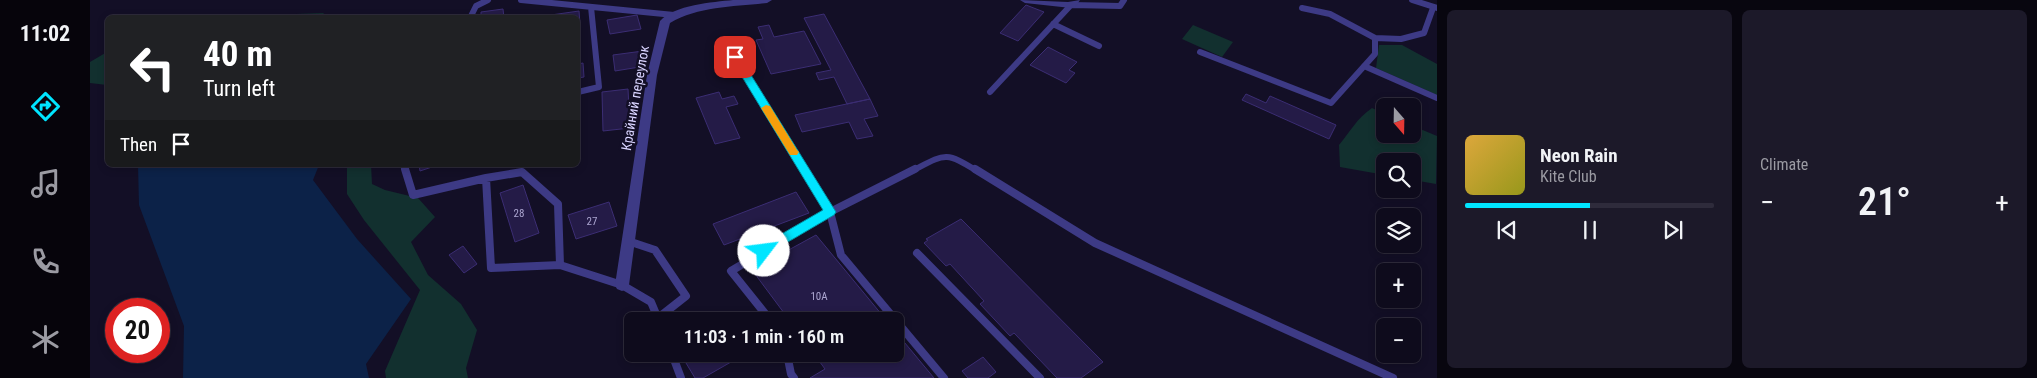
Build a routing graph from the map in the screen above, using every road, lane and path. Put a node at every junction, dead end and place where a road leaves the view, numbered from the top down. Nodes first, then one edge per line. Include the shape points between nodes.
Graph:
1 (488, 0) edge
2 (521, 0) edge
3 (767, 0) edge
4 (1025, 0) edge
5 (1124, 0) edge
6 (1412, 0) edge
7 (1073, 2) edge
8 (591, 7) junction
9 (1302, 8) dead end
10 (1435, 8) edge
11 (472, 15) edge
12 (674, 15) junction
13 (1053, 24) junction
14 (1375, 38) junction
15 (725, 41) dead end
16 (1099, 46) dead end
17 (1200, 52) dead end
18 (1364, 66) junction
19 (580, 92) edge
20 (990, 92) dead end
21 (1437, 98) edge
22 (405, 167) edge
23 (486, 178) junction
24 (830, 212) junction
25 (628, 241) junction
26 (917, 254) dead end
27 (560, 264) junction
28 (622, 285) junction
29 (656, 312) edge
30 (667, 312) edge
31 (764, 312) edge
32 (675, 362) edge
33 (789, 362) edge
34 (681, 378) edge
35 (794, 378) edge
36 (944, 378) edge
37 (1040, 378) edge
38 (1393, 378) edge

1 - 11 lane via 476,6
2 - 8 lane
3 - 12 street via 688,10
4 - 7 street
5 - 7 lane via 1120,6
6 - 10 lane
7 - 13 lane
8 - 12 lane
8 - 19 lane via 599,87
9 - 14 lane via 1330,14
10 - 14 lane via 1424,33 1401,39
12 - 25 street, Крайний переулок via 665,21 652,75
13 - 16 lane
13 - 20 lane
14 - 18 lane via 1375,54
15 - 24 lane
17 - 18 lane via 1331,103
18 - 21 lane
22 - 23 lane via 413,195
23 - 27 lane via 522,172 558,204
23 - 27 lane via 491,268
24 - 31 lane via 731,270
24 - 36 lane via 841,255
24 - 38 lane via 939,157 954,157 1095,243
25 - 28 street, Крайний переулок
25 - 30 lane via 654,250 686,296
26 - 37 lane
27 - 28 lane
28 - 29 lane via 651,302
32 - 34 lane
33 - 35 lane

